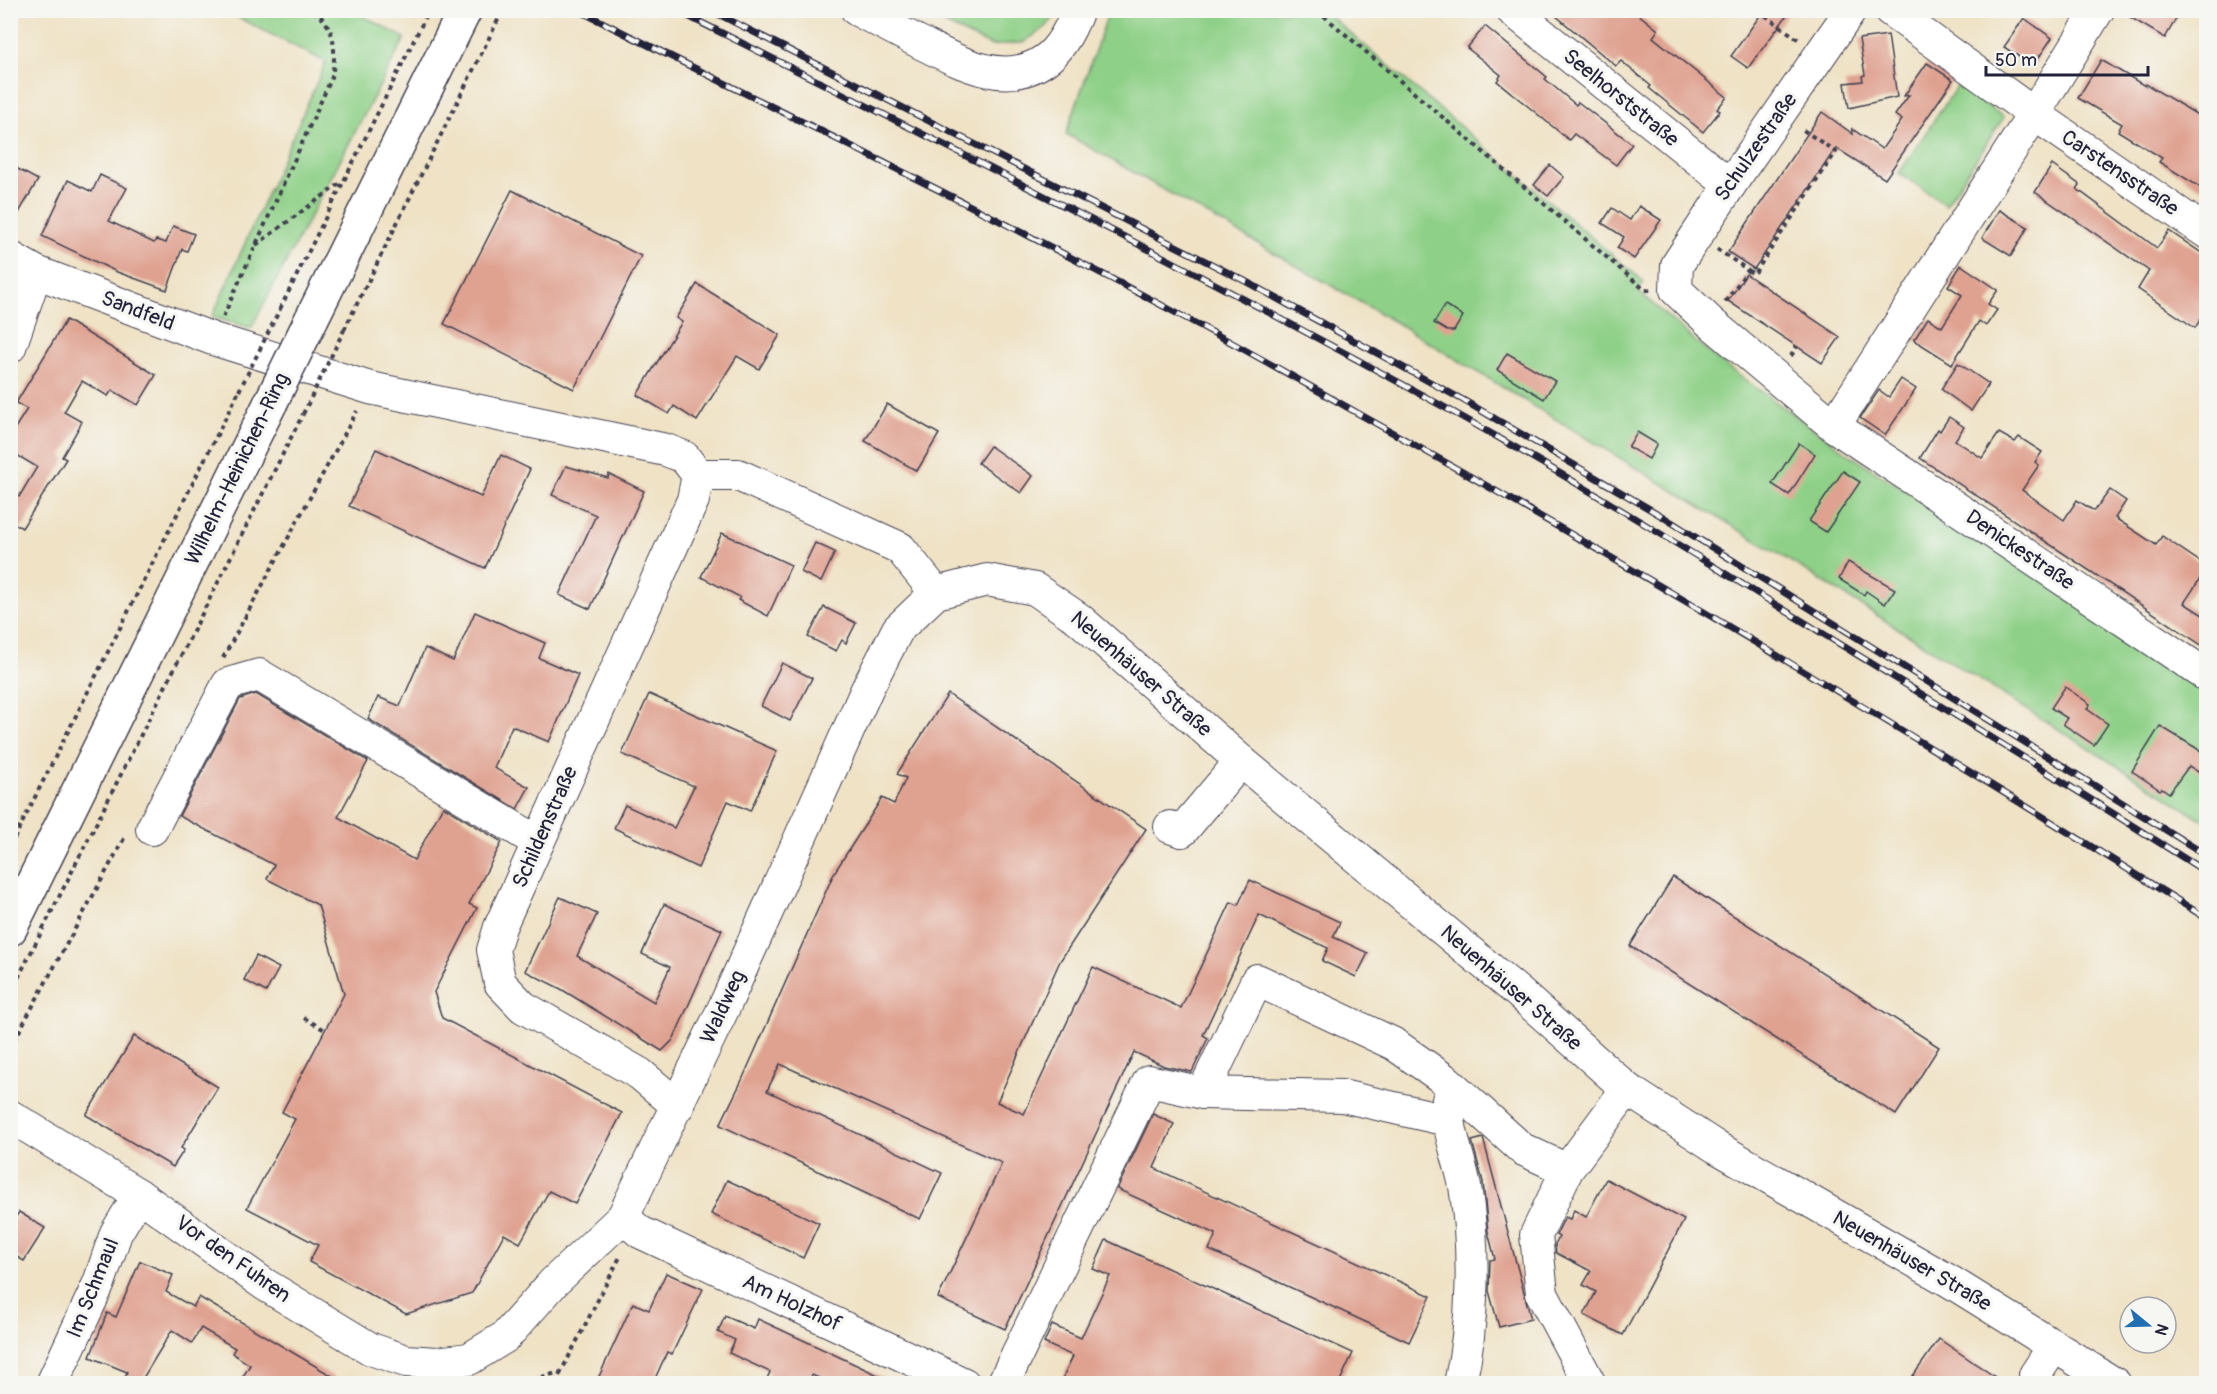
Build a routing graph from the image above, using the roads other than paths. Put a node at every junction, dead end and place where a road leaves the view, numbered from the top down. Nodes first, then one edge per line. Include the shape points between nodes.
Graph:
1 (465, 10) edge
2 (857, 10) edge
3 (1078, 10) edge
4 (1512, 10) edge
5 (1851, 10) edge
6 (1890, 10) edge
7 (2098, 10) edge
8 (2034, 114) junction
9 (1730, 185) junction
10 (2206, 232) edge
11 (23, 265) edge
12 (1676, 290) joint
13 (10, 347) edge
14 (1834, 426) junction
15 (698, 475) junction
16 (928, 581) junction
17 (2206, 675) edge
18 (1241, 761) junction
19 (1170, 827) dead end
20 (153, 829) dead end
21 (538, 842) junction
22 (10, 929) edge
23 (1448, 1082) junction
24 (1627, 1089) junction
25 (1203, 1093) junction
26 (678, 1106) junction
27 (10, 1116) edge
28 (1447, 1120) junction
29 (1567, 1170) junction
30 (139, 1195) junction
31 (632, 1225) junction
32 (2054, 1346) junction
33 (473, 1371) edge
34 (2035, 1375) dead end
35 (52, 1383) edge
36 (964, 1383) edge
37 (1003, 1383) edge
38 (1460, 1383) edge
39 (1590, 1383) edge
40 (2115, 1383) edge

1 - 22 main road, Wilhelm-Heinichen-Ring, bridge
2 - 3 street via 974,68 996,73 1013,72 1045,60 1062,43
4 - 9 street, Seelhorststraße
5 - 9 street, Schulzestraße
6 - 8 street, Carstensstraße
7 - 8 street
8 - 10 street, Carstensstraße
8 - 14 street
9 - 12 street, Schulzestraße via 1677,265
11 - 13 street, Sandfeld
11 - 15 street, Sandfeld via 226,343 370,388 666,450 684,457
12 - 14 street, Denickestraße
14 - 17 street, Denickestraße
15 - 16 street via 738,475 900,548
15 - 21 street, Schildenstraße via 693,500
16 - 18 street, Neuenhäuser Straße via 987,580 1035,589 1079,619
16 - 26 street, Waldweg via 867,689
18 - 19 street via 1182,831
18 - 24 street, Neuenhäuser Straße via 1518,992
20 - 21 street via 228,684 259,675
21 - 26 street, Schildenstraße via 492,950 500,984 524,1006 640,1074
23 - 25 street via 1394,1044 1257,980
23 - 28 street
23 - 29 street via 1522,1149
24 - 29 street
24 - 32 street, Neuenhäuser Straße via 1716,1148 1951,1282
25 - 28 street via 1342,1096
25 - 37 street via 1149,1081
26 - 31 street, Waldweg
27 - 30 street, Vor den Fuhren
28 - 38 street via 1472,1232 1469,1318
29 - 39 street via 1536,1235 1542,1294
30 - 33 street, Vor den Fuhren via 264,1284 371,1349 406,1361
30 - 35 street, Im Schmaul via 116,1233 99,1282
31 - 33 street, Waldweg via 554,1282
31 - 36 street, Am Holzhof
32 - 34 street
32 - 40 street, Neuenhäuser Straße

